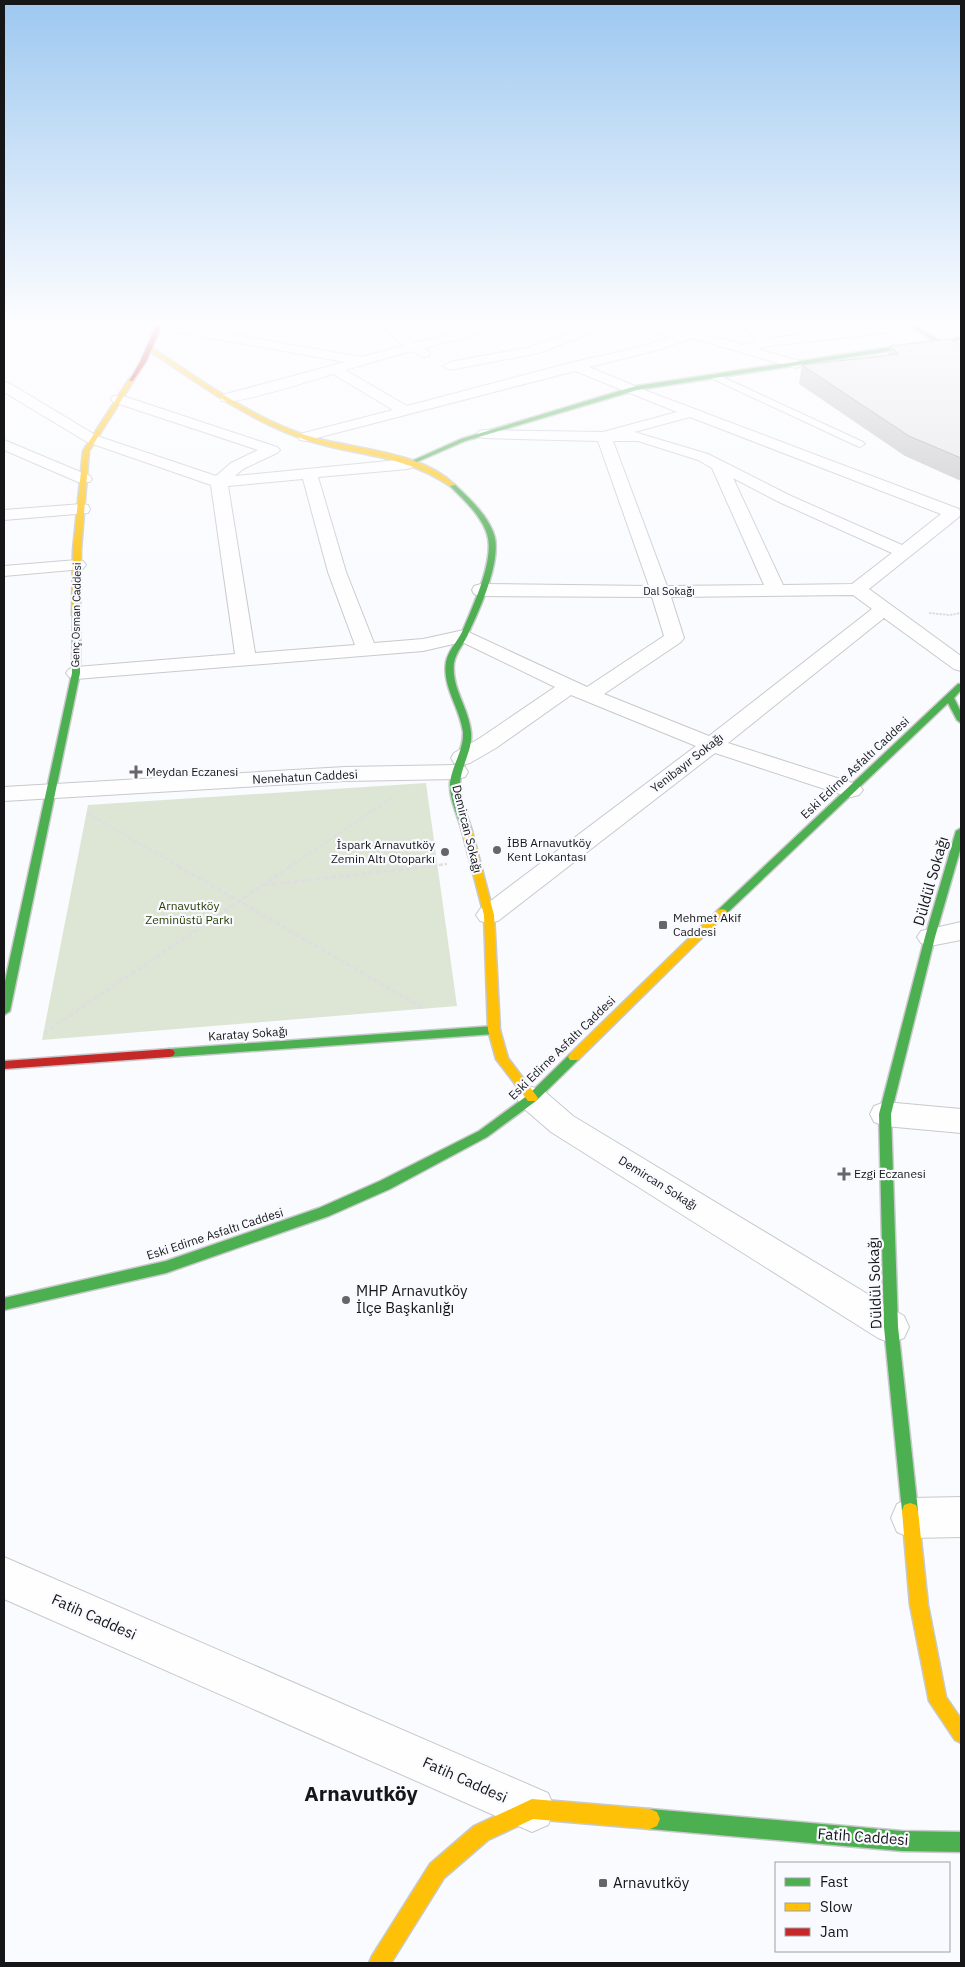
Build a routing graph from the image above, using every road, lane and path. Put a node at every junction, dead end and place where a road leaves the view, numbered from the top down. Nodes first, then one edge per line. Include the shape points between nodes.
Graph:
1 (52, 415) edge
2 (108, 415) edge
3 (166, 415) edge
4 (254, 415) edge
5 (391, 415) edge
6 (548, 415) edge
7 (683, 415) edge
8 (695, 415) edge
9 (797, 415) edge
10 (484, 434) junction
11 (604, 436) junction
12 (304, 438) junction
13 (92, 439) junction
14 (860, 444) dead end
15 (4, 445) edge
16 (408, 464) junction
17 (718, 464) junction
18 (309, 473) junction
19 (84, 479) junction
20 (219, 482) junction
21 (82, 509) junction
22 (4, 515) edge
23 (904, 552) junction
24 (77, 565) junction
25 (4, 571) edge
26 (857, 589) junction
27 (481, 590) junction
28 (776, 590) junction
29 (660, 592) junction
30 (884, 608) junction
31 (464, 636) junction
32 (366, 650) junction
33 (246, 658) junction
34 (961, 665) edge
35 (76, 673) junction
36 (579, 691) junction
37 (957, 697) edge
38 (961, 720) edge
39 (712, 745) junction
40 (460, 765) junction
41 (428, 772) junction
42 (851, 790) junction
43 (51, 792) junction
44 (4, 794) edge
45 (79, 808) dead end
46 (961, 830) edge
47 (474, 861) junction
48 (263, 885) junction
49 (239, 901) junction
50 (489, 915) junction
51 (961, 931) edge
52 (930, 937) junction
53 (4, 1011) edge
54 (494, 1030) junction
55 (465, 1032) junction
56 (44, 1033) dead end
57 (4, 1065) edge
58 (532, 1098) junction
59 (885, 1114) junction
60 (961, 1121) edge
61 (4, 1304) edge
62 (891, 1327) junction
63 (961, 1517) edge
64 (911, 1518) junction
65 (4, 1578) edge
66 (961, 1734) edge
67 (532, 1809) junction
68 (961, 1842) edge
69 (379, 1963) edge

1 - 13 street
2 - 13 street, Genç Osman Caddesi
3 - 20 street via 272,450 237,466
4 - 12 street, Demircan Sokağı
5 - 12 street
6 - 10 street
7 - 11 street
8 - 23 street via 953,514
9 - 14 lane
10 - 11 street
10 - 16 street
11 - 17 street via 640,437
11 - 29 street
12 - 16 street, Demircan Sokağı
13 - 19 street, Genç Osman Caddesi via 86,451
13 - 20 street
15 - 19 street
16 - 18 street
16 - 27 street, Demircan Sokağı via 442,478 463,497 488,530 494,543
17 - 23 street
17 - 28 street
18 - 20 street
18 - 32 street via 336,572
19 - 21 street, Genç Osman Caddesi
20 - 33 street
21 - 22 street
21 - 24 street, Genç Osman Caddesi
23 - 26 street
24 - 25 street
24 - 35 street, Genç Osman Caddesi
26 - 28 street, Dal Sokağı
26 - 30 street
27 - 29 street, Dal Sokağı
27 - 31 street, Demircan Sokağı
28 - 29 street, Dal Sokağı
29 - 36 street via 674,638
30 - 34 street
30 - 39 street, Yenibayır Sokağı
31 - 32 street via 423,645
31 - 36 street
31 - 40 street, Demircan Sokağı via 452,653 450,664 450,678 468,735
32 - 33 street
33 - 35 street
35 - 43 street, Genç Osman Caddesi
36 - 39 street
36 - 40 street via 488,743
37 - 38 street
37 - 42 street, Eski Edirne Asfaltı Caddesi
39 - 42 street
39 - 50 street, Yenibayır Sokağı
40 - 41 street, Nenehatun Caddesi
40 - 47 street, Demircan Sokağı via 455,785
41 - 43 street, Nenehatun Caddesi
41 - 48 path
42 - 58 street, Eski Edirne Asfaltı Caddesi
43 - 44 street, Nenehatun Caddesi
43 - 53 street, Genç Osman Caddesi
45 - 49 path
46 - 52 street, Düldül Sokağı
47 - 48 path
47 - 50 street, Demircan Sokağı
48 - 49 path
49 - 55 path
49 - 56 path
50 - 54 street, Demircan Sokağı
51 - 52 street
52 - 59 street, Düldül Sokağı
54 - 55 street, Karatay Sokağı
54 - 58 street, Demircan Sokağı via 502,1059
55 - 57 street, Karatay Sokağı
58 - 61 street, Eski Edirne Asfaltı Caddesi via 483,1134 385,1186 324,1212 166,1267
58 - 62 street, Demircan Sokağı via 562,1124
59 - 60 street
59 - 62 street, Düldül Sokağı
62 - 64 street, Düldül Sokağı
63 - 64 street
64 - 66 street, Düldül Sokağı via 918,1605 938,1701
65 - 67 street, Fatih Caddesi
67 - 68 street, Fatih Caddesi via 902,1840
67 - 69 street via 481,1832 437,1872

